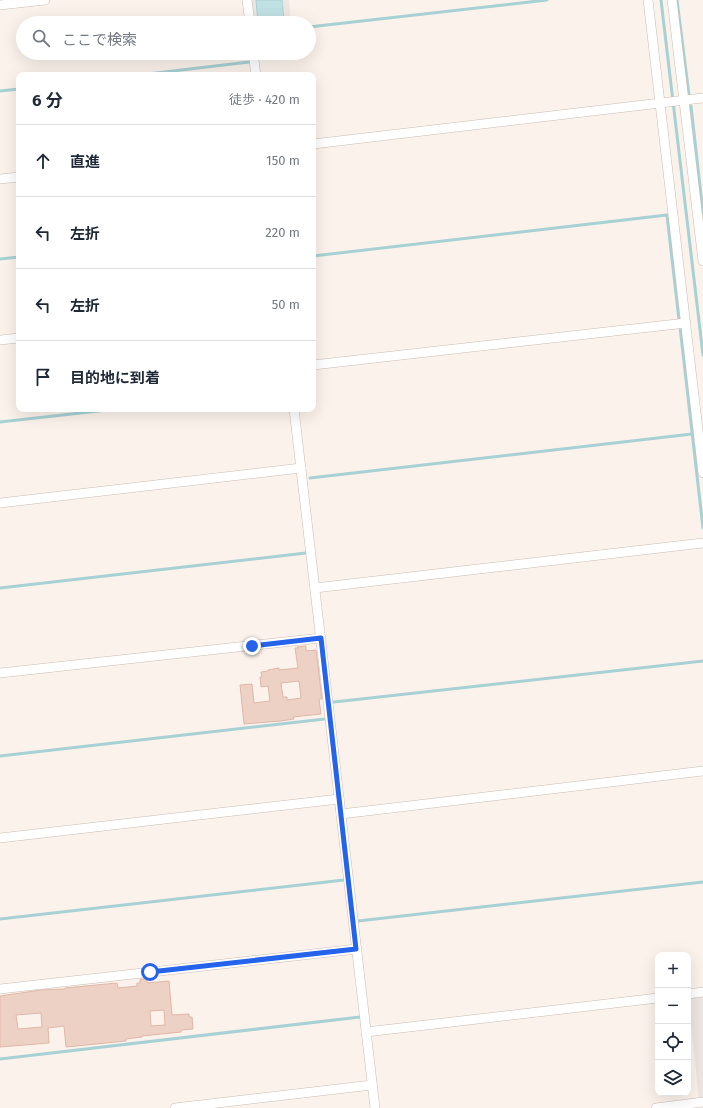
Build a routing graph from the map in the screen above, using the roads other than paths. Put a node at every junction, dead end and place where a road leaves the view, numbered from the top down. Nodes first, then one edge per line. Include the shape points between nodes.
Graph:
1 (45, 0) edge
2 (247, 0) edge
3 (648, 0) edge
4 (672, 0) edge
5 (0, 5) edge
6 (249, 16) edge
7 (254, 60) edge
8 (256, 72) edge
9 (703, 98) edge
10 (683, 101) junction
11 (663, 103) junction
12 (316, 144) edge
13 (16, 177) edge
14 (0, 179) edge
15 (703, 261) edge
16 (686, 323) junction
17 (16, 338) edge
18 (0, 340) edge
19 (316, 365) edge
20 (294, 412) edge
21 (301, 468) junction
22 (703, 473) edge
23 (0, 503) edge
24 (703, 543) edge
25 (315, 588) junction
26 (321, 638) junction
27 (0, 673) edge
28 (703, 771) edge
29 (339, 799) junction
30 (341, 814) junction
31 (0, 838) edge
32 (356, 949) junction
33 (0, 989) edge
34 (703, 992) edge
35 (691, 994) edge
36 (655, 998) edge
37 (366, 1032) junction
38 (372, 1085) junction
39 (703, 1102) edge
40 (175, 1108) edge
41 (375, 1108) edge
42 (656, 1108) edge

1 - 5 street
2 - 6 street
3 - 11 street
4 - 10 street
7 - 8 street
9 - 10 street
10 - 11 street
10 - 15 street
11 - 12 street
11 - 16 street
13 - 14 street
16 - 19 street
16 - 22 street
17 - 18 street
20 - 21 street
21 - 23 street
21 - 25 street
24 - 25 street
25 - 26 street
26 - 27 street
26 - 29 street
28 - 30 street
29 - 30 street
29 - 31 street
30 - 32 street
32 - 33 street
32 - 37 street
34 - 35 street
36 - 37 street
37 - 38 street
38 - 40 street
38 - 41 street
39 - 42 street

